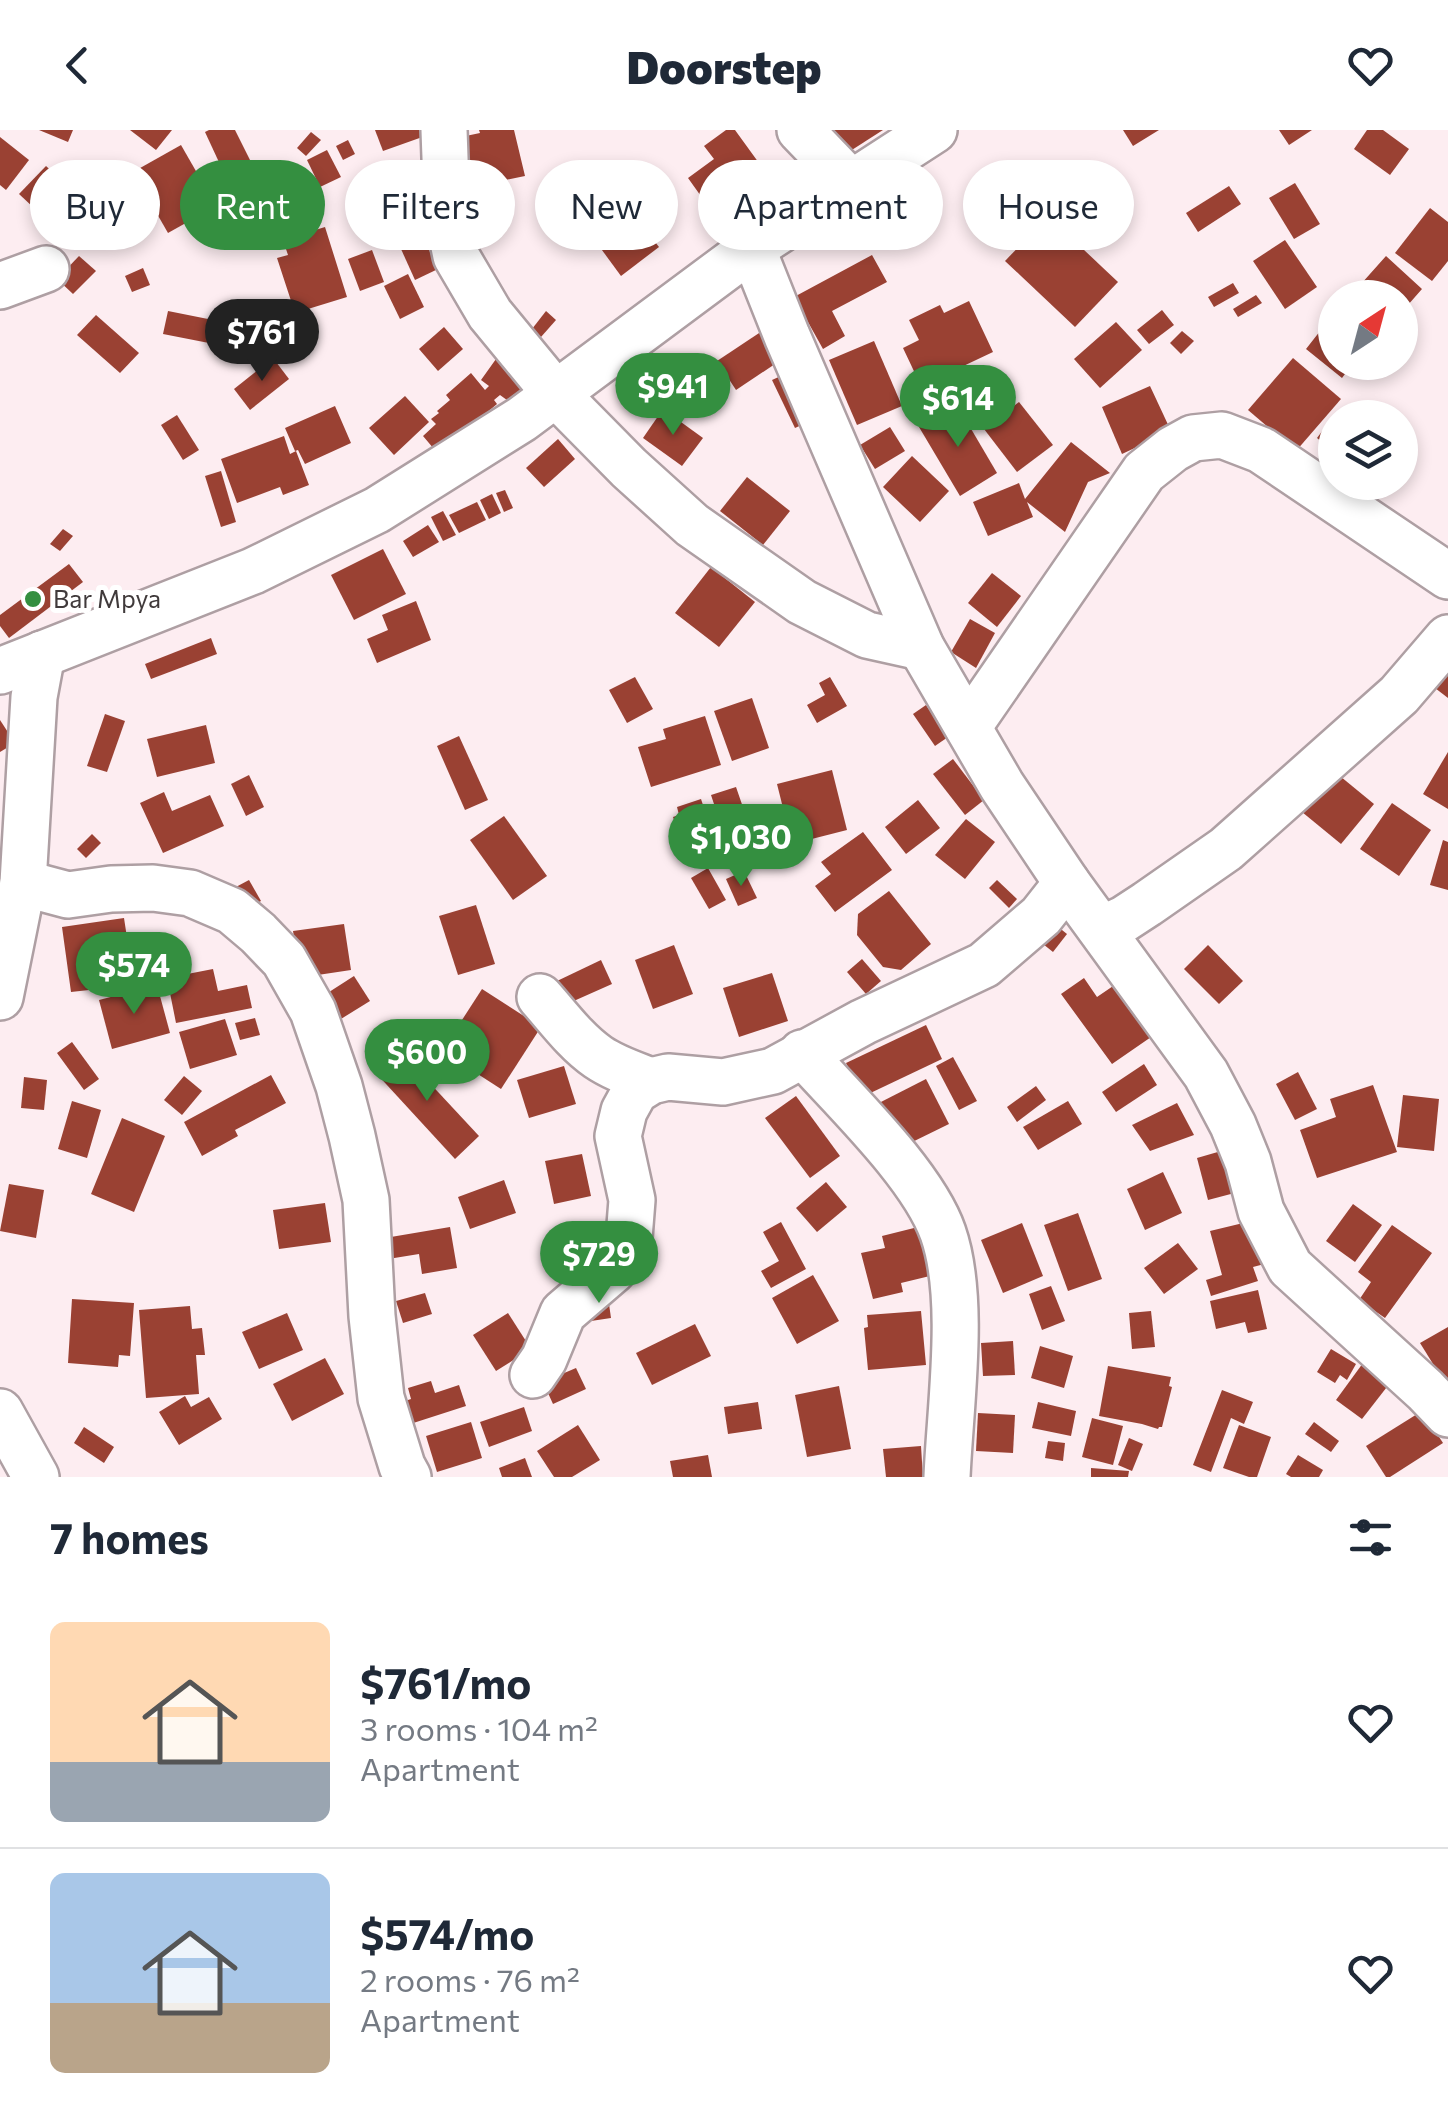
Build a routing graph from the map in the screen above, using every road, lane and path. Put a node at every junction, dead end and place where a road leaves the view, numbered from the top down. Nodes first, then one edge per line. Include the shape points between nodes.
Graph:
1 (444, 130) edge
2 (800, 130) edge
3 (934, 130) edge
4 (829, 160) edge
5 (886, 160) edge
6 (749, 250) edge
7 (753, 250) edge
8 (46, 269) dead end
9 (0, 286) edge
10 (555, 394) junction
11 (1448, 576) edge
12 (1448, 638) edge
13 (921, 647) junction
14 (42, 654) junction
15 (0, 671) edge
16 (968, 728) junction
17 (23, 883) junction
18 (1067, 883) junction
19 (1102, 928) junction
20 (0, 997) edge
21 (540, 997) dead end
22 (802, 1053) junction
23 (651, 1081) junction
24 (533, 1375) dead end
25 (0, 1412) edge
26 (1448, 1414) edge
27 (36, 1477) edge
28 (408, 1477) edge
29 (947, 1477) edge

1 - 10 street via 456,256 490,314
2 - 4 street
3 - 5 street
6 - 10 street
7 - 13 street
8 - 9 street
10 - 13 street via 692,526 802,602 867,635
10 - 14 street via 377,510 253,570
11 - 16 street via 1261,450 1222,436 1193,438 1144,472
12 - 19 street via 1399,695 1226,849
13 - 16 street
14 - 15 street
14 - 17 street
16 - 18 street
17 - 20 street
17 - 28 street via 68,896 111,889 190,893 232,911 284,960 313,1011 352,1136 366,1200 382,1398
18 - 19 street
18 - 22 street via 1041,916 984,965
19 - 26 street via 1206,1074 1290,1267
21 - 23 street via 595,1055
22 - 23 street via 751,1077
22 - 29 street via 902,1166 943,1233 954,1301
23 - 24 street via 635,1091 618,1136 632,1200 629,1238 613,1270 563,1313
25 - 27 street

